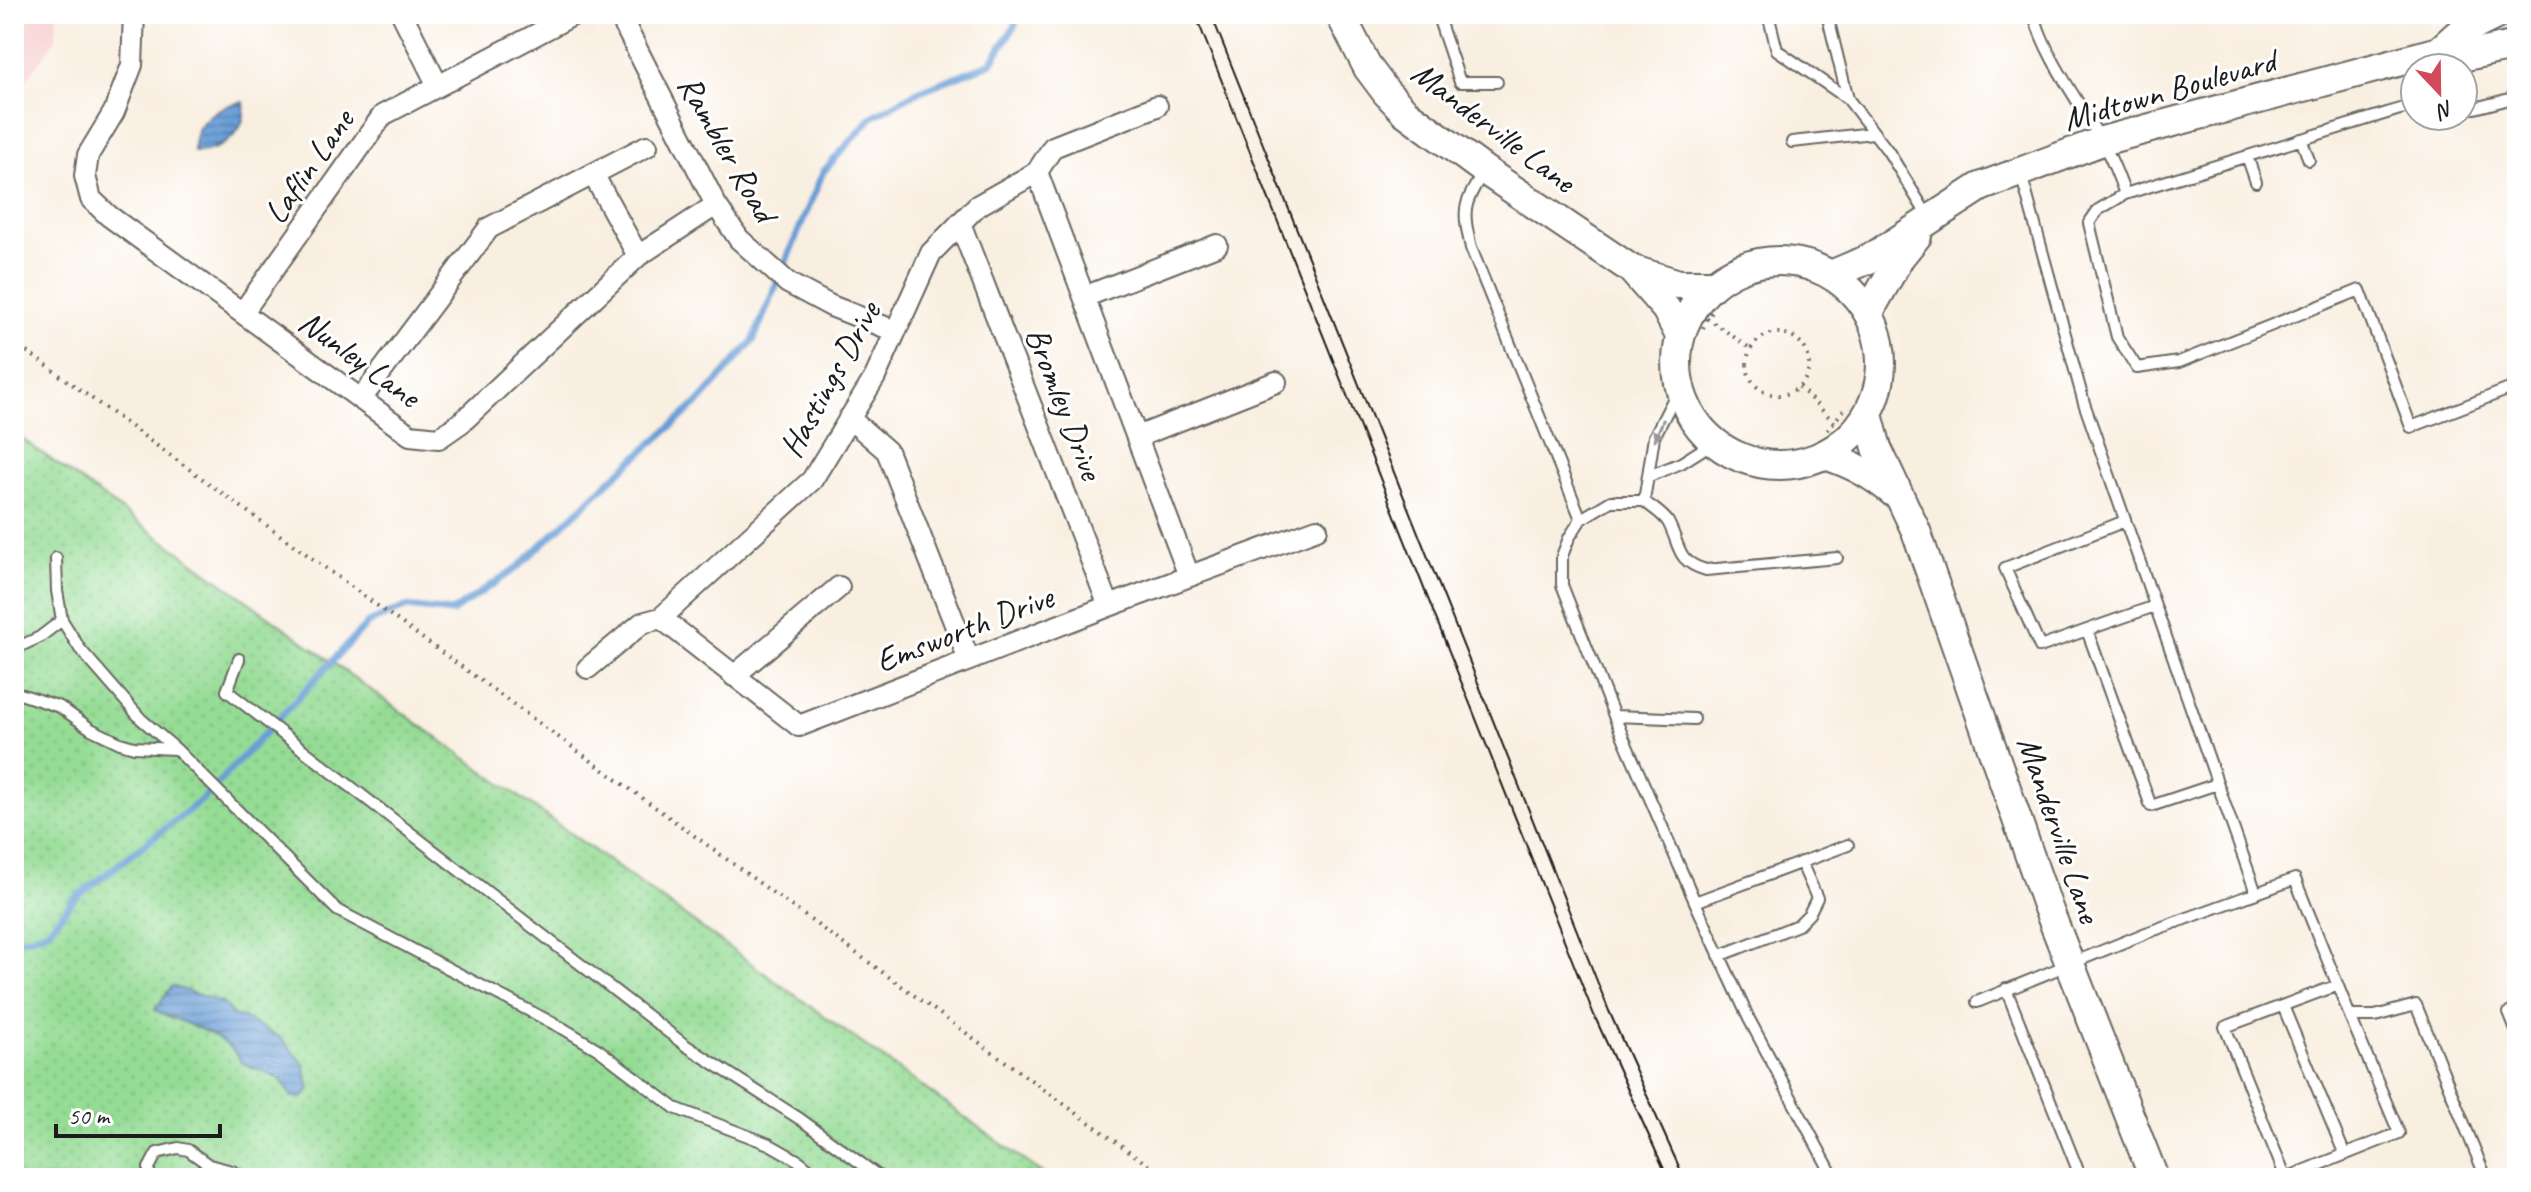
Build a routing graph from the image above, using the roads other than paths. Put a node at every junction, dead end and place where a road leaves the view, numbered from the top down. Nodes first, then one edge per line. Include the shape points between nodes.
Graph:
1 (134, 14) edge
2 (402, 14) edge
3 (619, 14) edge
4 (1340, 14) edge
5 (1437, 14) edge
6 (1768, 14) edge
7 (1827, 14) edge
8 (2034, 14) edge
9 (2498, 14) edge
10 (573, 15) edge
11 (2517, 45) edge
12 (2443, 52) edge
13 (2479, 53) edge
14 (2399, 66) edge
15 (1497, 82) dead end
16 (438, 86) junction
17 (2517, 97) edge
18 (1848, 99) junction
19 (1157, 106) dead end
20 (2479, 107) edge
21 (2399, 109) edge
22 (1873, 133) junction
23 (2301, 139) junction
24 (2102, 141) junction
25 (1792, 142) dead end
26 (647, 146) dead end
27 (2247, 156) junction
28 (2309, 160) dead end
29 (1484, 170) junction
30 (1037, 172) junction
31 (2020, 173) junction
32 (593, 174) junction
33 (2256, 182) dead end
34 (2125, 194) junction
35 (716, 205) junction
36 (1930, 219) junction
37 (960, 223) junction
38 (1217, 245) dead end
39 (638, 256) junction
40 (1631, 269) junction
41 (1831, 275) junction
42 (1716, 293) junction
43 (1084, 297) junction
44 (243, 312) junction
45 (1869, 312) junction
46 (895, 331) junction
47 (1691, 333) junction
48 (1276, 382) dead end
49 (1680, 386) junction
50 (2517, 386) edge
51 (361, 399) junction
52 (1858, 409) junction
53 (849, 418) junction
54 (1137, 437) junction
55 (1714, 442) junction
56 (1826, 443) junction
57 (1649, 476) junction
58 (1644, 501) junction
59 (1903, 502) junction
60 (1581, 519) junction
61 (2125, 521) junction
62 (1317, 529) dead end
63 (56, 558) dead end
64 (1837, 558) dead end
65 (1189, 576) junction
66 (839, 587) dead end
67 (1109, 606) junction
68 (2155, 606) junction
69 (661, 618) junction
70 (62, 620) junction
71 (2087, 630) junction
72 (14, 649) edge
73 (239, 659) dead end
74 (969, 660) junction
75 (588, 668) dead end
76 (734, 676) junction
77 (14, 692) edge
78 (1614, 716) junction
79 (1694, 719) dead end
80 (176, 749) junction
81 (2217, 784) junction
82 (1848, 845) dead end
83 (1801, 862) junction
84 (2256, 893) junction
85 (1695, 902) junction
86 (1719, 956) junction
87 (2069, 963) junction
88 (2338, 985) junction
89 (2006, 989) junction
90 (1977, 1002) dead end
91 (2283, 1006) junction
92 (2517, 1009) edge
93 (2350, 1016) junction
94 (2517, 1033) edge
95 (2345, 1155) junction
96 (149, 1178) edge
97 (245, 1178) edge
98 (820, 1178) edge
99 (881, 1178) edge
100 (1834, 1178) edge
101 (2081, 1178) edge
102 (2154, 1178) edge
103 (2286, 1178) edge
104 (2486, 1178) edge

1 - 44 street, Nunley Lane via 132,65 114,112 88,155 85,176 91,199
2 - 16 street
3 - 35 street, Rambler Road
4 - 29 street, Manderville Lane via 1386,92
5 - 15 lane via 1460,82
6 - 18 lane via 1777,50
7 - 18 lane
8 - 24 lane
9 - 12 street, Midtown Boulevard via 2458,34
10 - 16 street, Laflin Lane
11 - 13 street, Midtown Boulevard
14 - 24 street, Midtown Boulevard
16 - 44 street, Laflin Lane via 383,115
17 - 20 lane
18 - 22 lane
19 - 30 street, Hastings Drive via 1053,147
21 - 23 lane
22 - 25 lane
22 - 36 lane
23 - 27 lane
23 - 28 lane
24 - 31 street, Midtown Boulevard
24 - 34 lane
26 - 32 street
27 - 33 lane
27 - 34 lane
29 - 40 street, Manderville Lane
29 - 60 lane via 1466,200 1471,248
30 - 37 street, Hastings Drive via 977,206
30 - 43 street
31 - 36 street, Midtown Boulevard via 1980,187
31 - 61 lane via 2084,403
32 - 39 street
32 - 51 street via 489,228
34 - 50 lane via 2098,210 2089,223 2117,337 2137,368 2179,362 2360,290 2411,427
35 - 39 street, Nunley Lane
35 - 46 street, Rambler Road via 739,239 788,283
36 - 41 street, Midtown Boulevard via 1871,258
36 - 45 street, Midtown Boulevard via 1900,257
37 - 46 street, Hastings Drive via 931,253
37 - 67 street, Bromley Drive
38 - 43 street
39 - 51 street, Nunley Lane via 439,438 410,435
40 - 42 street, Manderville Lane
40 - 47 street, Manderville Lane
41 - 42 street via 1795,262 1764,262 1735,271
41 - 45 street
42 - 47 street via 1695,299
43 - 54 street
44 - 51 street, Nunley Lane
45 - 52 street via 1882,366 1878,394
46 - 53 street, Hastings Drive
47 - 49 street via 1677,375
48 - 54 street
49 - 55 street via 1685,405
49 -> 57 lane via 1654,437
52 - 56 street via 1847,439
52 - 59 street, Manderville Lane
53 - 69 street, Hastings Drive via 812,480
53 - 74 street via 887,451
54 - 65 street
55 - 56 street via 1757,464 1788,466
55 - 57 lane
56 - 59 street, Manderville Lane
57 - 58 lane
58 - 60 lane via 1611,501
58 - 64 lane via 1666,519 1682,557 1706,570
59 - 87 street, Manderville Lane
60 - 78 lane via 1562,556 1562,585
61 - 68 lane
61 - 71 lane via 2005,568 2040,647
62 - 65 street, Emsworth Drive
63 - 70 lane
65 - 67 street, Emsworth Drive
66 - 76 street
67 - 74 street, Emsworth Drive
68 - 71 lane
68 - 81 lane
69 - 75 street, Hastings Drive via 642,623
69 - 76 street, Emsworth Drive
70 - 72 lane
70 - 80 lane via 80,649 141,719
71 - 81 lane via 2151,806
73 - 99 lane via 227,691 685,1045
74 - 76 street, Emsworth Drive via 799,726
77 - 80 lane via 60,707 120,743
78 - 79 lane
78 - 85 lane
80 - 98 lane via 337,910 564,1029 675,1108 769,1144
81 - 84 lane
82 - 83 lane
83 - 85 lane
83 - 86 lane via 1817,898 1809,914 1798,925
84 - 87 lane
84 - 88 lane via 2295,879
85 - 86 lane
86 - 100 lane
87 - 89 lane
87 - 102 street, Manderville Lane
88 - 91 lane
88 - 93 lane
89 - 90 lane
89 - 101 lane
91 - 95 lane
91 - 103 lane via 2225,1027
92 - 94 lane via 2509,1013
93 - 95 lane via 2399,1133
93 - 104 lane via 2375,1016 2416,1005
95 - 103 lane
96 - 97 lane via 157,1153 178,1148

